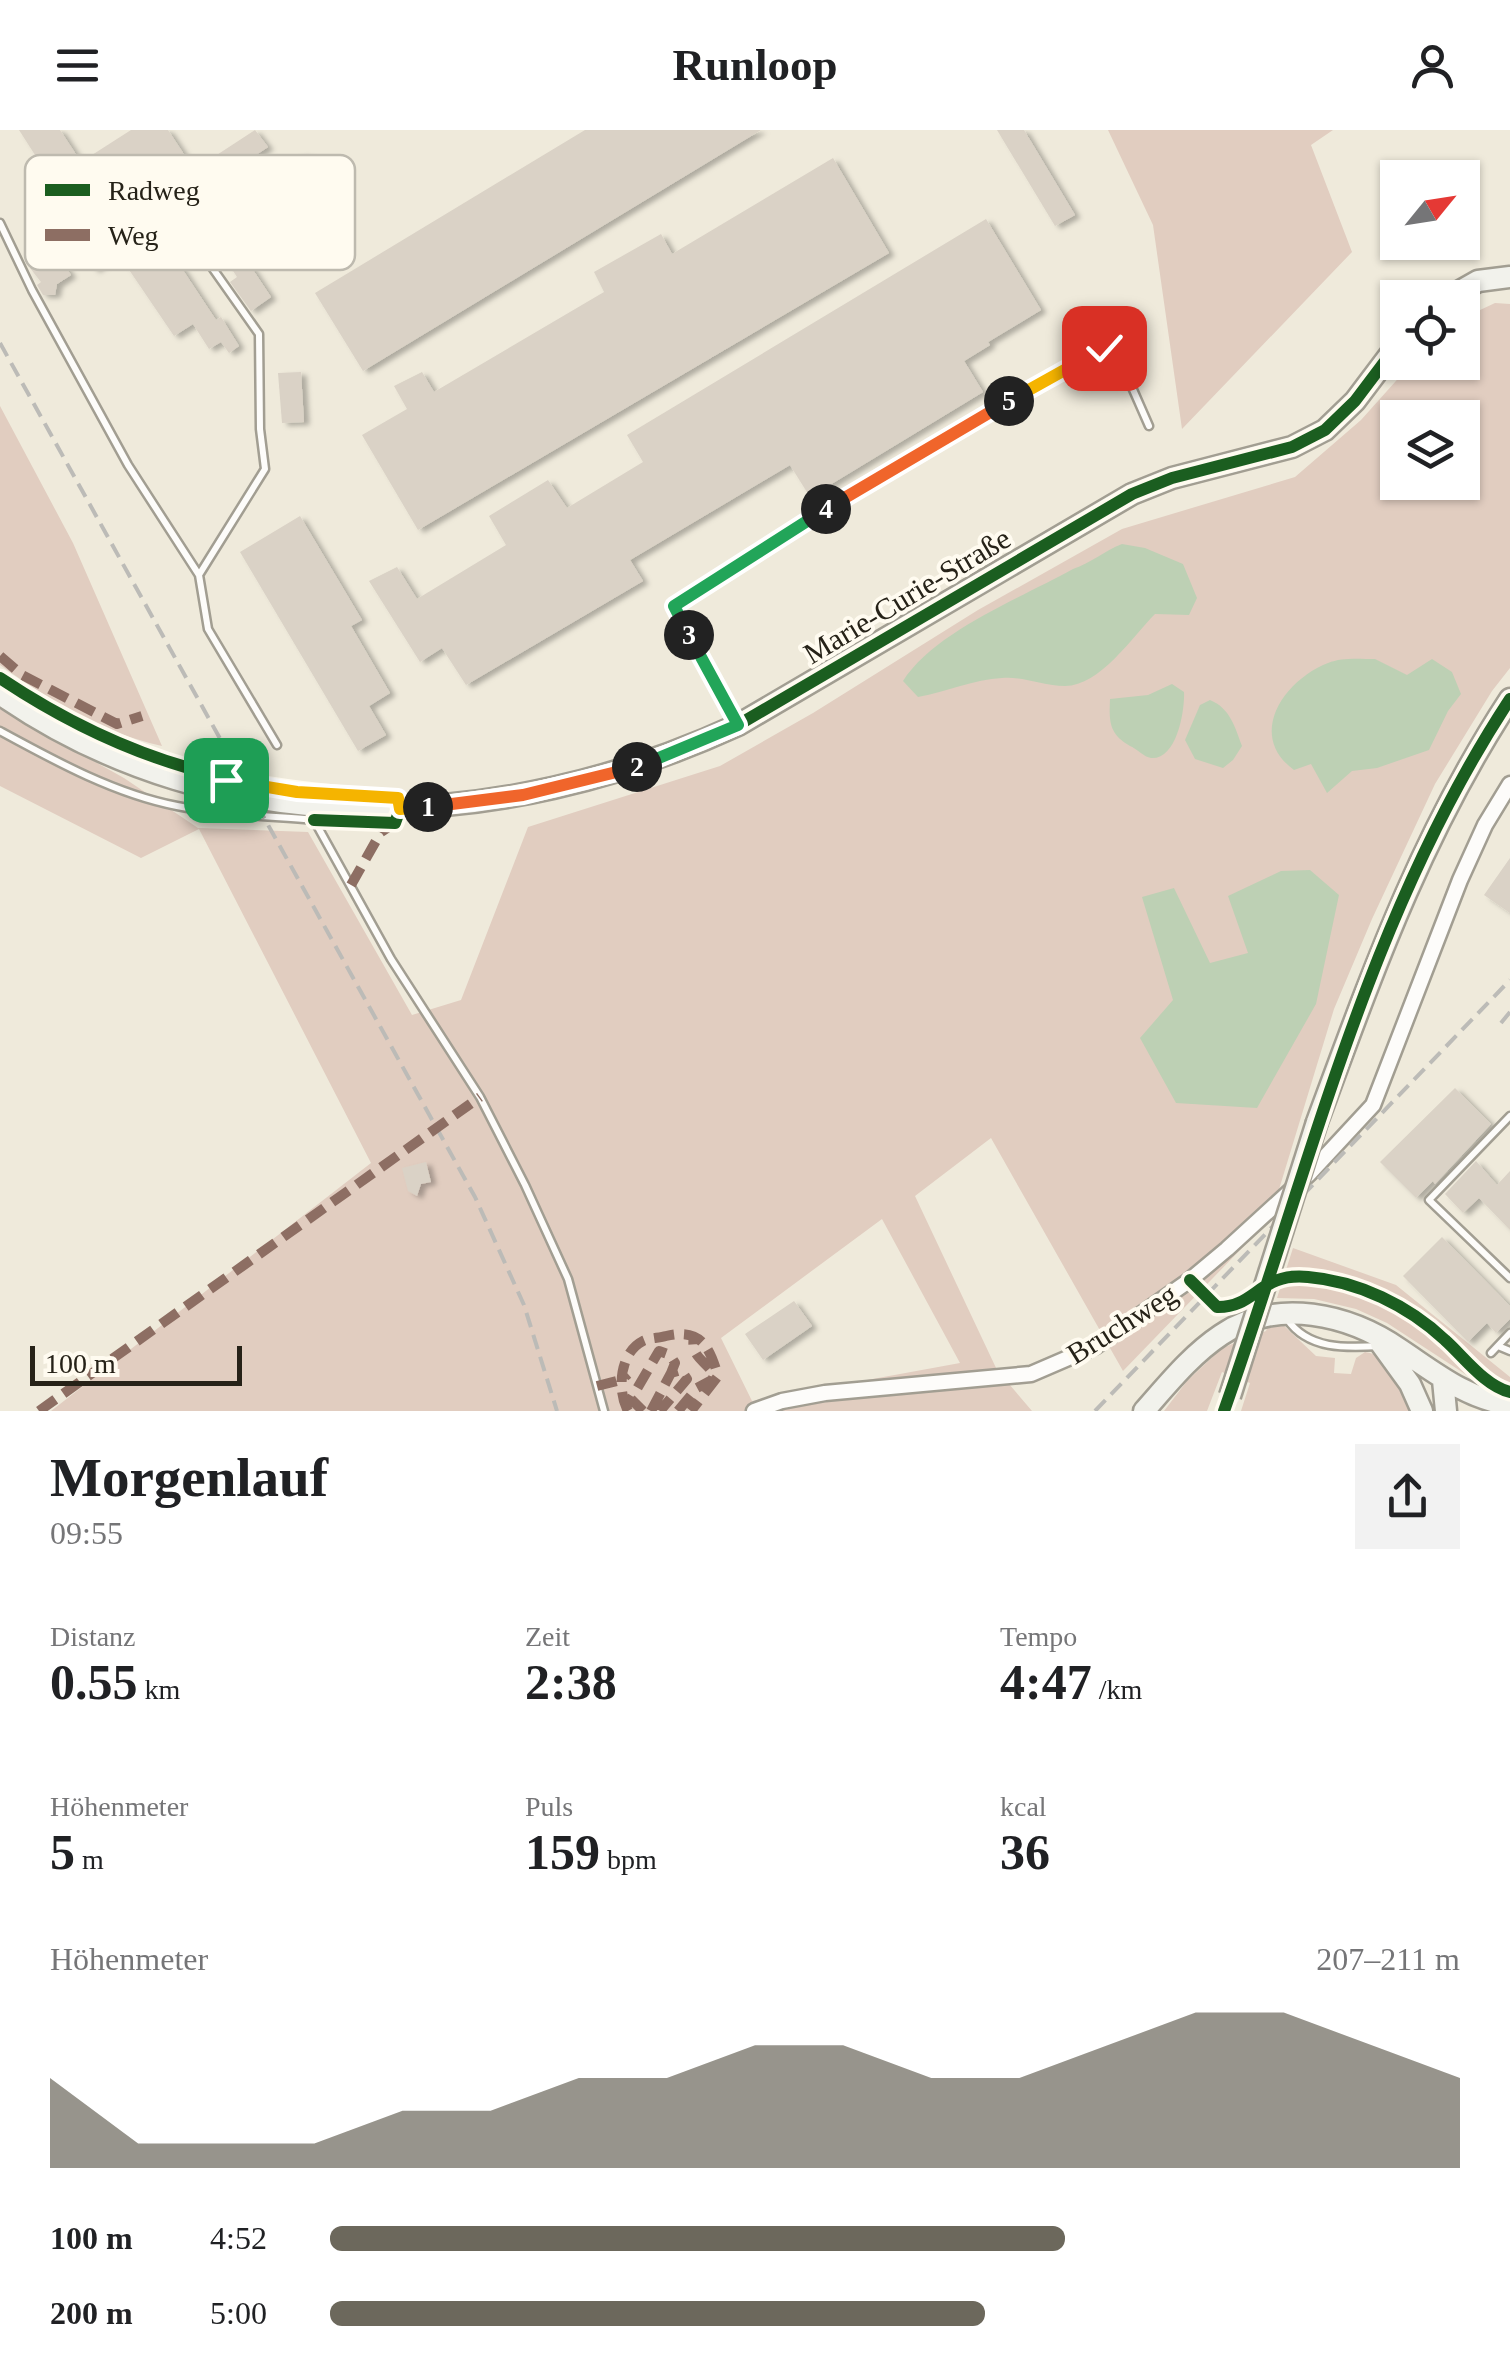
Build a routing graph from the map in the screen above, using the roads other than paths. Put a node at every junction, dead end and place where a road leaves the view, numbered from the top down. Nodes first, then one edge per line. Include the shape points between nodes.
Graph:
1 (0, 224) edge
2 (214, 270) edge
3 (1510, 276) edge
4 (1480, 281) edge
5 (1380, 368) edge
6 (1149, 426) dead end
7 (200, 576) junction
8 (0, 694) edge
9 (1510, 699) edge
10 (738, 725) junction
11 (0, 731) edge
12 (277, 745) dead end
13 (1510, 784) edge
14 (1510, 1116) edge
15 (1510, 1278) edge
16 (1510, 1332) edge
17 (1378, 1340) junction
18 (1510, 1351) edge
19 (1442, 1380) junction
20 (1227, 1404) edge
21 (1510, 1405) edge
22 (604, 1411) edge
23 (754, 1411) edge
24 (1144, 1411) edge
25 (1422, 1411) edge
26 (1446, 1411) edge

1 - 7 lane via 128,465
2 - 7 lane via 258,334 265,469
3 - 4 main road
5 - 10 main road, Marie-Curie-Straße via 1325,430 1292,447 1132,494
6 - 10 lane via 1132,386 1104,348 892,469 674,606
7 - 12 lane via 208,629
8 - 10 main road, Marie-Curie-Straße via 72,737 179,780 352,810 523,795 636,768
9 - 20 main road, bridge via 1440,817 1389,926 1317,1122
11 - 22 lane via 59,762 176,806 314,820 526,1186 568,1279
13 - 23 street, Bruchweg via 1460,880 1373,1105 1309,1174 1190,1280 1096,1346 1031,1374 825,1393
14 - 15 lane via 1429,1200
16 - 18 lane via 1494,1350
17 - 19 main road
17 - 24 main road via 1331,1317 1253,1318 1178,1372
17 - 25 main road
19 - 21 main road
19 - 26 main road

